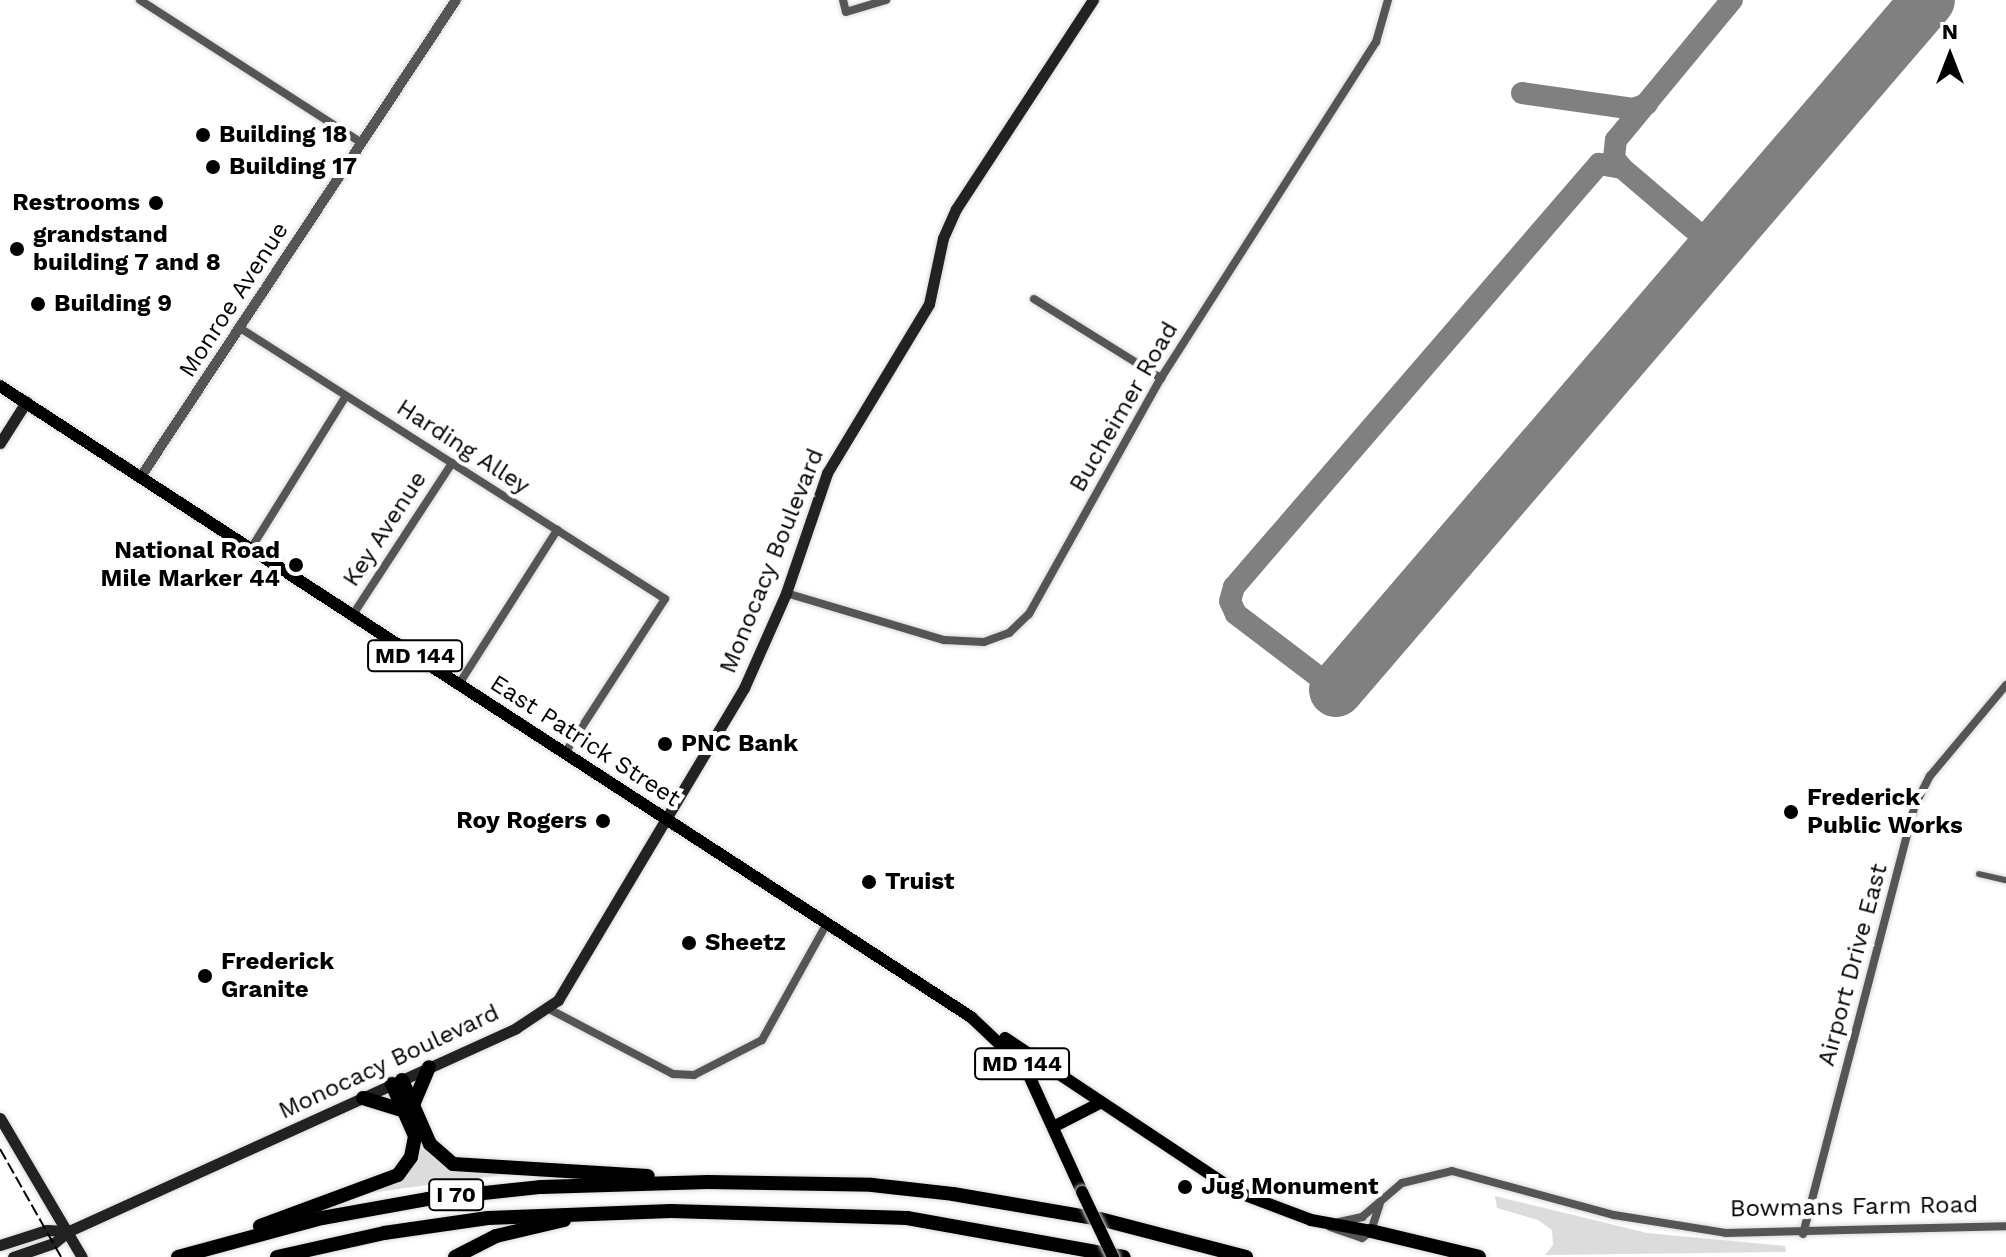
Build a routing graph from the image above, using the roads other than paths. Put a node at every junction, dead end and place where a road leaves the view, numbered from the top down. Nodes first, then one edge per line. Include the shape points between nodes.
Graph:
1 (140, 0) edge
2 (456, 0) edge
3 (843, 0) edge
4 (886, 0) edge
5 (1093, 0) edge
6 (1388, 0) edge
7 (360, 142) junction
8 (1034, 299) dead end
9 (240, 328) junction
10 (1161, 378) junction
11 (0, 386) edge
12 (346, 396) junction
13 (26, 402) junction
14 (0, 443) edge
15 (452, 463) junction
16 (140, 478) junction
17 (557, 530) junction
18 (250, 550) junction
19 (786, 593) junction
20 (352, 616) junction
21 (459, 684) junction
22 (2006, 685) edge
23 (565, 753) junction
24 (665, 820) junction
25 (1979, 874) dead end
26 (2006, 880) edge
27 (826, 925) junction
28 (549, 1009) junction
29 (971, 1017) junction
30 (429, 1067) junction
31 (397, 1082) junction
32 (363, 1098) junction
33 (1100, 1103) junction
34 (409, 1108) junction
35 (0, 1118) edge
36 (1055, 1126) junction
37 (708, 1182) junction
38 (1382, 1200) junction
39 (603, 1212) junction
40 (1311, 1220) junction
41 (1330, 1222) junction
42 (2006, 1226) edge
43 (69, 1231) junction
44 (1371, 1231) junction
45 (1803, 1234) junction
46 (0, 1245) edge
47 (209, 1248) junction
48 (13, 1257) edge
49 (82, 1257) edge
50 (178, 1257) edge
51 (277, 1257) edge
52 (455, 1257) edge
53 (1113, 1257) edge
54 (1124, 1257) edge
55 (1246, 1257) edge
56 (1479, 1257) edge

1 - 7 street
2 - 7 street, Monroe Avenue
3 - 4 street via 846,12
5 - 19 main road, Monocacy Boulevard via 956,209 943,238 929,304 827,473
6 - 10 street, Bucheimer Road via 1376,42 1351,84
7 - 9 street, Monroe Avenue
8 - 10 street
9 - 12 street, Harding Alley
9 - 16 street, Monroe Avenue
10 - 19 street, Bucheimer Road via 1029,614 1009,633 984,642 944,640
11 - 13 main road, East Patrick Street / MD 144
12 - 15 street, Harding Alley
12 - 18 street
13 - 14 main road
13 - 16 main road, East Patrick Street / MD 144
15 - 17 street, Harding Alley
15 - 20 street, Key Avenue
16 - 18 main road, East Patrick Street / MD 144
17 - 21 street
17 - 23 street, Harding Alley via 665,599
18 - 20 main road, East Patrick Street / MD 144
19 - 24 main road, Monocacy Boulevard via 744,688
20 - 21 main road, East Patrick Street / MD 144
21 - 23 main road, East Patrick Street / MD 144
22 - 45 street, Airport Drive East via 1930,776 1915,805
23 - 24 main road, East Patrick Street / MD 144
24 - 27 main road, East Patrick Street / MD 144
24 - 28 main road, Monocacy Boulevard via 576,975
25 - 26 street
27 - 28 street via 762,1040 694,1075 673,1074
27 - 29 main road, East Patrick Street / MD 144
28 - 30 main road, Monocacy Boulevard
29 - 33 main road
29 - 36 main road, East Patrick Street / MD 144 via 1017,1058
30 - 31 main road, Monocacy Boulevard
30 - 34 highway
31 - 32 main road, Monocacy Boulevard
31 - 34 highway
32 - 34 highway
32 - 43 main road, Monocacy Boulevard
33 - 36 main road
33 - 40 main road via 1237,1192
34 - 37 highway via 436,1152 461,1167
34 - 47 highway via 414,1148 398,1175
35 - 43 main road
36 - 53 main road, East Patrick Street / MD 144, bridge
37 - 47 highway, I 70 via 457,1195 322,1218
37 - 55 highway, I 70 via 872,1185 953,1194 1100,1219
38 - 41 street, Bowmans Farm Road via 1357,1220
38 - 44 street
38 - 45 street, Bowmans Farm Road via 1414,1178 1452,1171 1653,1223 1726,1233
39 - 51 highway, I 70 via 432,1225
39 - 52 highway via 496,1236
39 - 54 highway, I 70 via 907,1218
40 - 41 main road
40 - 44 street via 1356,1239
41 - 44 main road
42 - 45 street, Bowmans Farm Road
43 - 46 main road, Monocacy Boulevard via 47,1230
43 - 48 main road, Monocacy Boulevard via 54,1243
43 - 49 main road
44 - 56 highway
47 - 50 highway, I 70

